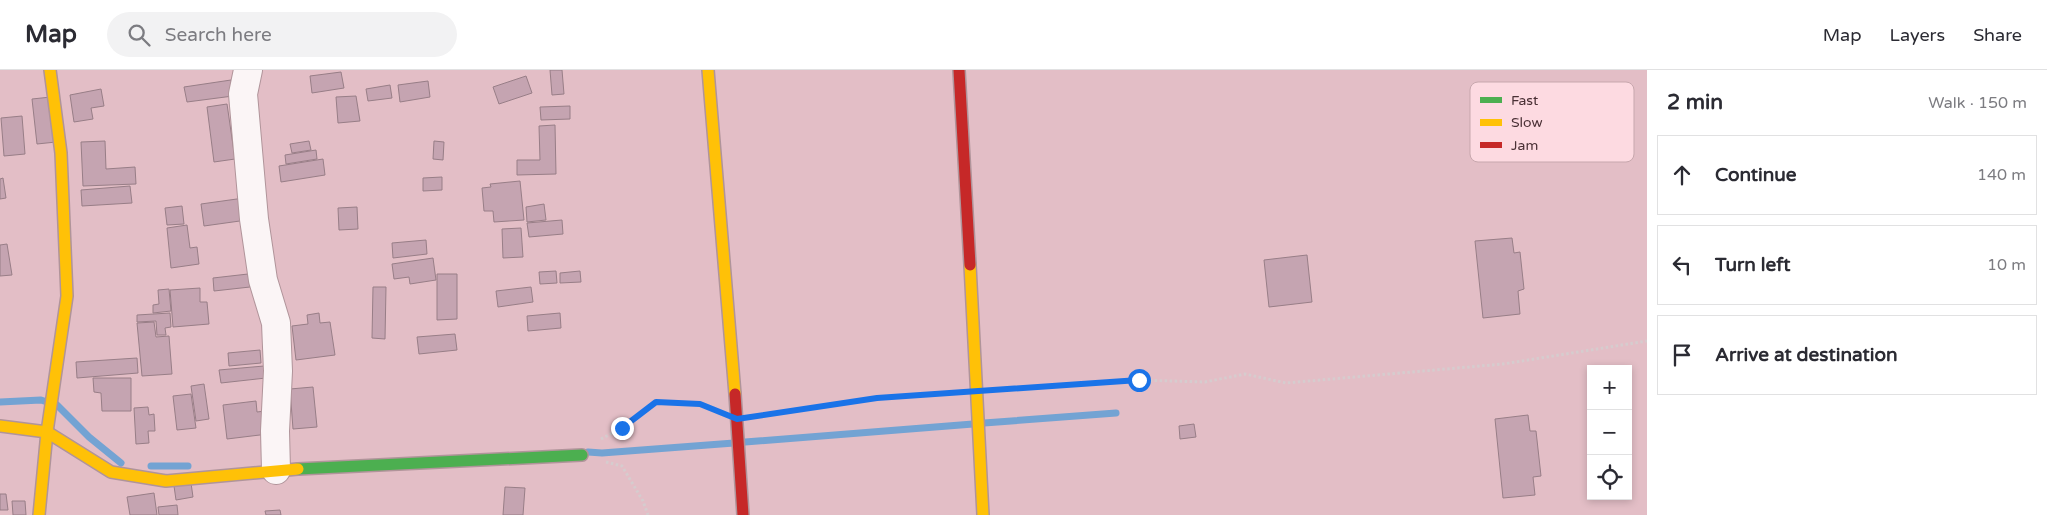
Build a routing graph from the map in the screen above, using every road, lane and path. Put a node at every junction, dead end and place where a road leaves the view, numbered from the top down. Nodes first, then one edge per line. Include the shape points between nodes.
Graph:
1 (50, 70) edge
2 (248, 70) edge
3 (708, 70) edge
4 (958, 70) edge
5 (1647, 341) edge
6 (976, 391) junction
7 (737, 419) junction
8 (0, 426) edge
9 (47, 432) junction
10 (600, 440) dead end
11 (582, 455) joint
12 (276, 462) junction
13 (39, 515) edge
14 (648, 515) edge
15 (743, 515) edge
16 (984, 515) edge

1 - 9 street via 61,153 67,296
2 - 12 street via 243,94 254,219 263,280 276,323
3 - 7 street
4 - 6 street
5 - 6 path via 1503,364 1286,383 1246,374 1205,382 1139,380
6 - 7 path via 877,398
6 - 16 street
7 - 10 path via 700,404 656,402
7 - 15 street
8 - 9 street
9 - 12 street via 111,472 166,482
9 - 13 street
11 - 12 street
11 - 14 path via 622,466

